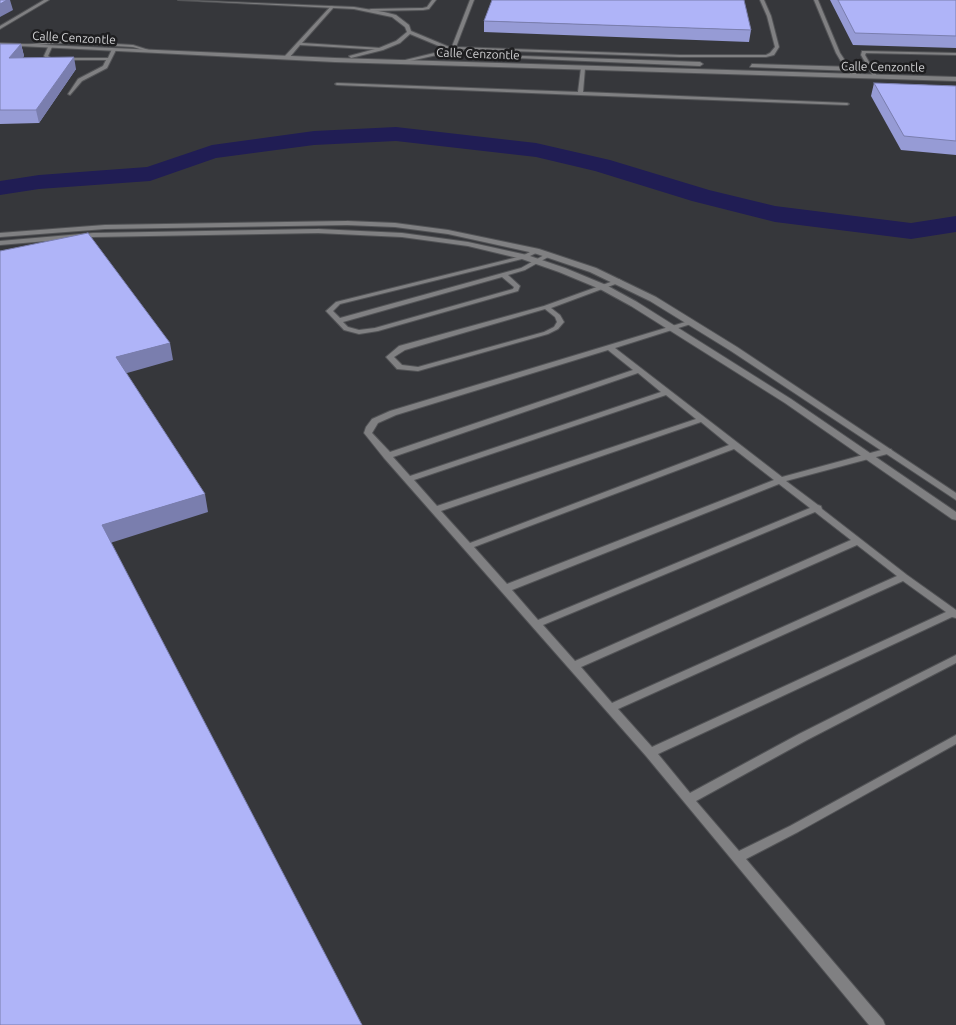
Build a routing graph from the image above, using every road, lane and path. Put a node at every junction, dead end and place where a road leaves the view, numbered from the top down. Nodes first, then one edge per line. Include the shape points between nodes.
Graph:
1 (47, 0) edge
2 (180, 0) edge
3 (434, 0) edge
4 (472, 0) edge
5 (762, 0) edge
6 (816, 0) edge
7 (332, 7) junction
8 (371, 10) junction
9 (0, 28) edge
10 (409, 32) junction
11 (0, 44) edge
12 (298, 44) junction
13 (23, 45) junction
14 (50, 47) junction
15 (381, 49) junction
16 (454, 49) junction
17 (114, 50) junction
18 (150, 51) junction
19 (956, 54) edge
20 (287, 58) junction
21 (110, 59) junction
22 (335, 60) junction
23 (404, 62) junction
24 (712, 64) dead end
25 (741, 66) dead end
26 (583, 68) junction
27 (848, 69) junction
28 (870, 70) junction
29 (956, 73) edge
30 (856, 76) junction
31 (875, 76) junction
32 (956, 79) edge
33 (337, 84) dead end
34 (70, 94) dead end
35 (580, 94) junction
36 (847, 104) dead end
37 (0, 235) edge
38 (0, 243) edge
39 (536, 250) junction
40 (548, 255) junction
41 (524, 257) junction
42 (537, 261) junction
43 (503, 275) junction
44 (618, 281) junction
45 (602, 288) junction
46 (546, 307) junction
47 (338, 321) junction
48 (692, 322) junction
49 (673, 327) junction
50 (609, 347) junction
51 (639, 370) junction
52 (668, 392) junction
53 (703, 419) junction
54 (736, 445) junction
55 (888, 451) junction
56 (387, 456) junction
57 (867, 456) junction
58 (408, 479) junction
59 (781, 480) junction
60 (956, 496) edge
61 (818, 508) junction
62 (436, 510) junction
63 (956, 517) edge
64 (858, 541) junction
65 (469, 546) junction
66 (904, 577) junction
67 (506, 588) junction
68 (954, 614) edge
69 (537, 624) junction
70 (956, 659) edge
71 (574, 666) junction
72 (611, 708) junction
73 (956, 739) edge
74 (650, 753) junction
75 (689, 799) junction
76 (737, 858) junction
77 (878, 1025) edge

1 - 9 lane
2 - 7 street
3 - 8 lane via 423,9
4 - 16 lane
5 - 16 lane via 777,47 766,56
6 - 27 lane
7 - 8 street
7 - 12 lane
8 - 10 street via 394,16 407,26
10 - 15 street via 398,42
10 - 16 street, Calle Cenzontle
11 - 13 street, Calle Cenzontle
12 - 15 lane
12 - 20 lane
13 - 14 street, Calle Cenzontle
13 - 18 lane via 65,42 133,46
14 - 17 street, Calle Cenzontle
14 - 21 lane via 46,56 50,59
15 - 22 street
16 - 23 lane
16 - 24 street, Calle Cenzontle via 506,58
17 - 18 street, Calle Cenzontle
17 - 21 lane
18 - 20 street, Calle Cenzontle
19 - 28 lane via 867,52 863,55
20 - 22 street, Calle Cenzontle
21 - 34 lane via 105,67 80,80
22 - 23 street, Calle Cenzontle
23 - 26 street, Calle Cenzontle
25 - 27 street, Calle Cenzontle
26 - 30 street, Calle Cenzontle
26 - 35 lane
27 - 28 street, Calle Cenzontle
27 - 30 lane
28 - 29 street, Calle Cenzontle
28 - 31 lane
30 - 31 street, Calle Cenzontle
31 - 32 street, Calle Cenzontle
33 - 35 lane
35 - 36 lane
37 - 39 street via 105,227 347,223 448,232
38 - 41 street via 93,235 326,231 402,235 468,244
39 - 40 street
39 - 41 lane
40 - 42 lane
40 - 44 street
41 - 42 street
41 - 47 lane via 338,303 328,311
42 - 43 lane
42 - 45 street
43 - 47 lane
43 - 47 lane via 517,286 516,290 370,331 351,331
44 - 45 lane
44 - 48 street
45 - 46 lane
45 - 49 street
46 - 46 lane via 412,344 395,351 390,357 400,368 418,369 546,333 562,322
48 - 49 lane
48 - 55 street
49 - 50 lane
49 - 57 street
50 - 51 lane
50 - 56 lane via 425,402 380,419 368,433
51 - 52 lane
51 - 56 lane
52 - 53 lane
52 - 58 lane
53 - 54 lane
53 - 62 lane
54 - 59 lane
54 - 65 lane
55 - 57 lane
55 - 60 street
56 - 58 lane
57 - 59 lane
57 - 63 street
58 - 62 lane
59 - 61 lane
59 - 67 lane
61 - 64 lane
61 - 69 lane
62 - 65 lane
64 - 66 lane
64 - 71 lane
65 - 67 lane
66 - 68 lane
66 - 72 lane
67 - 69 lane
68 - 74 lane
69 - 71 lane
70 - 75 lane
71 - 72 lane
72 - 74 lane
73 - 76 lane
74 - 75 lane
75 - 76 lane
76 - 77 lane

